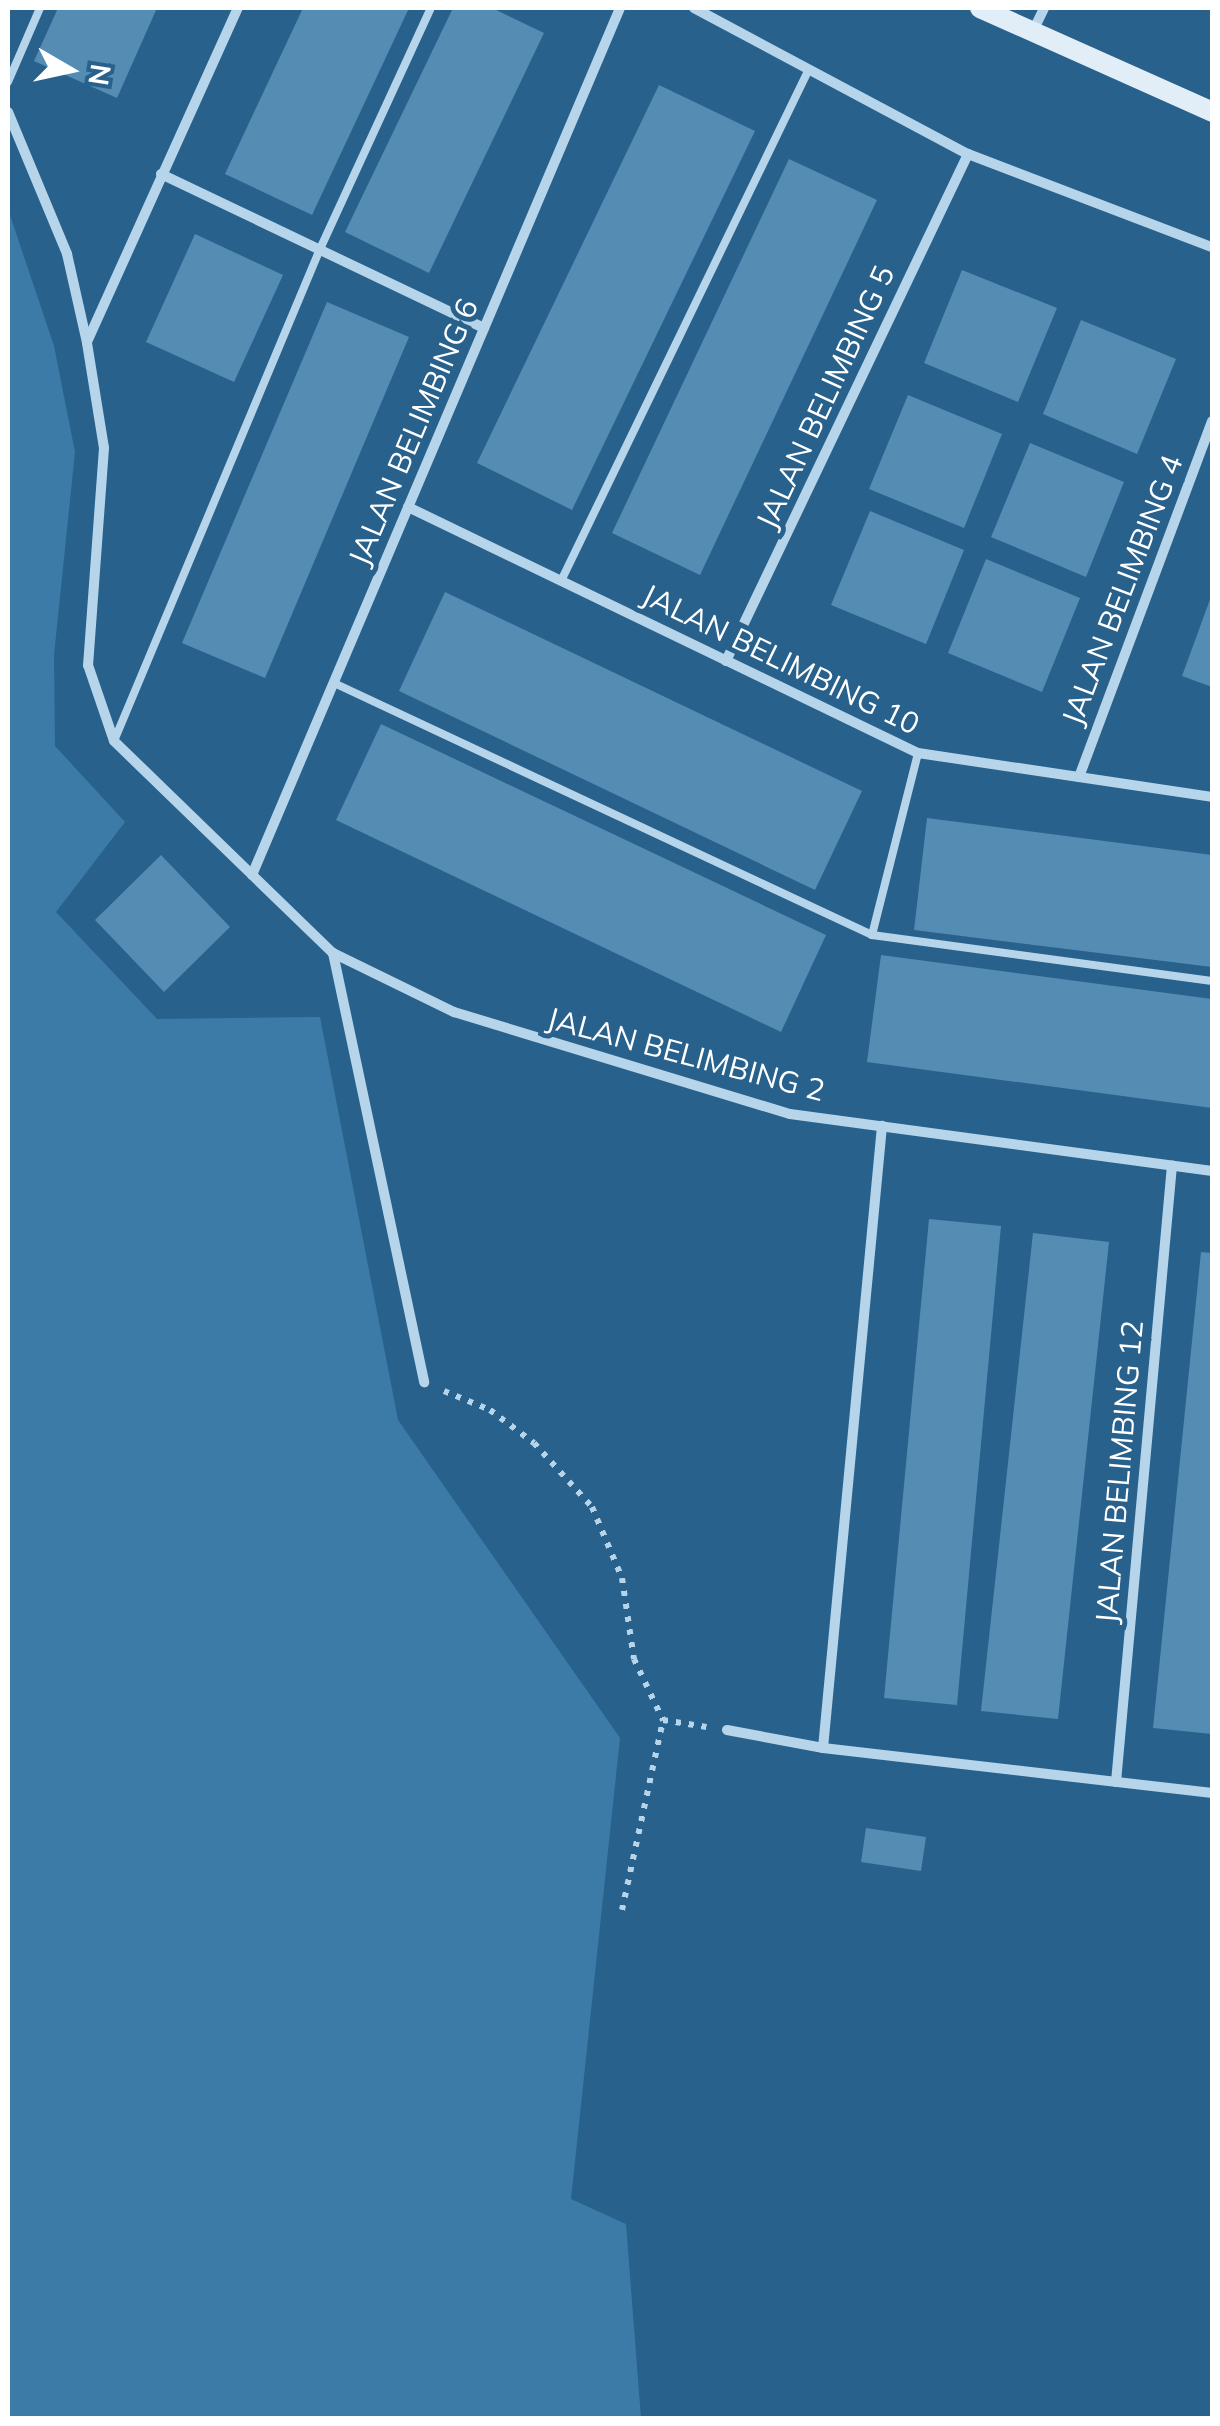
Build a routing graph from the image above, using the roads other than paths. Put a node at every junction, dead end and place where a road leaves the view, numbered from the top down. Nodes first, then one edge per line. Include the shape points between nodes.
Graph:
1 (40, 8) edge
2 (238, 8) edge
3 (431, 8) edge
4 (620, 8) edge
5 (694, 8) edge
6 (980, 8) edge
7 (1044, 8) edge
8 (1032, 34) junction
9 (809, 68) junction
10 (8, 82) edge
11 (8, 112) edge
12 (1212, 112) edge
13 (968, 154) junction
14 (161, 174) junction
15 (1212, 247) edge
16 (320, 250) junction
17 (484, 328) junction
18 (87, 343) junction
19 (1212, 421) edge
20 (408, 507) junction
21 (561, 581) junction
22 (726, 661) junction
23 (334, 683) junction
24 (114, 741) junction
25 (918, 753) junction
26 (1079, 777) junction
27 (1212, 797) edge
28 (252, 875) junction
29 (872, 934) junction
30 (333, 952) junction
31 (1212, 982) edge
32 (882, 1126) junction
33 (1172, 1166) junction
34 (1212, 1171) edge
35 (424, 1382) road end
36 (727, 1730) road end
37 (823, 1748) junction
38 (1116, 1782) junction
39 (1212, 1794) edge

1 - 10 lane
2 - 14 street
3 - 16 lane
4 - 17 street, JALAN BELIMBING 6
5 - 9 street
6 - 8 main road
7 - 8 street
8 - 12 main road
9 - 13 street
9 - 21 lane
11 - 18 street via 67,254
13 - 15 street
13 - 22 street, JALAN BELIMBING 5
14 - 16 street
14 - 18 street
16 - 17 street
16 - 24 lane
17 - 20 street, JALAN BELIMBING 6
18 - 24 street via 104,448 88,665
19 - 26 street, JALAN BELIMBING 4
20 - 21 street, JALAN BELIMBING 10
20 - 23 street, JALAN BELIMBING 6
21 - 22 street, JALAN BELIMBING 10
22 - 25 street, JALAN BELIMBING 10
23 - 28 street, JALAN BELIMBING 6
23 - 29 lane
24 - 28 street, JALAN BELIMBING 2
25 - 26 street, JALAN BELIMBING 10
25 - 29 lane
26 - 27 street, JALAN BELIMBING 10
28 - 30 street, JALAN BELIMBING 2
29 - 31 lane
30 - 32 street, JALAN BELIMBING 2 via 454,1012 564,1048 790,1114
30 - 35 street
32 - 33 street, JALAN BELIMBING 2
32 - 37 street
33 - 34 street, JALAN BELIMBING 2
33 - 38 street, JALAN BELIMBING 12
36 - 37 street
37 - 38 street
38 - 39 street

